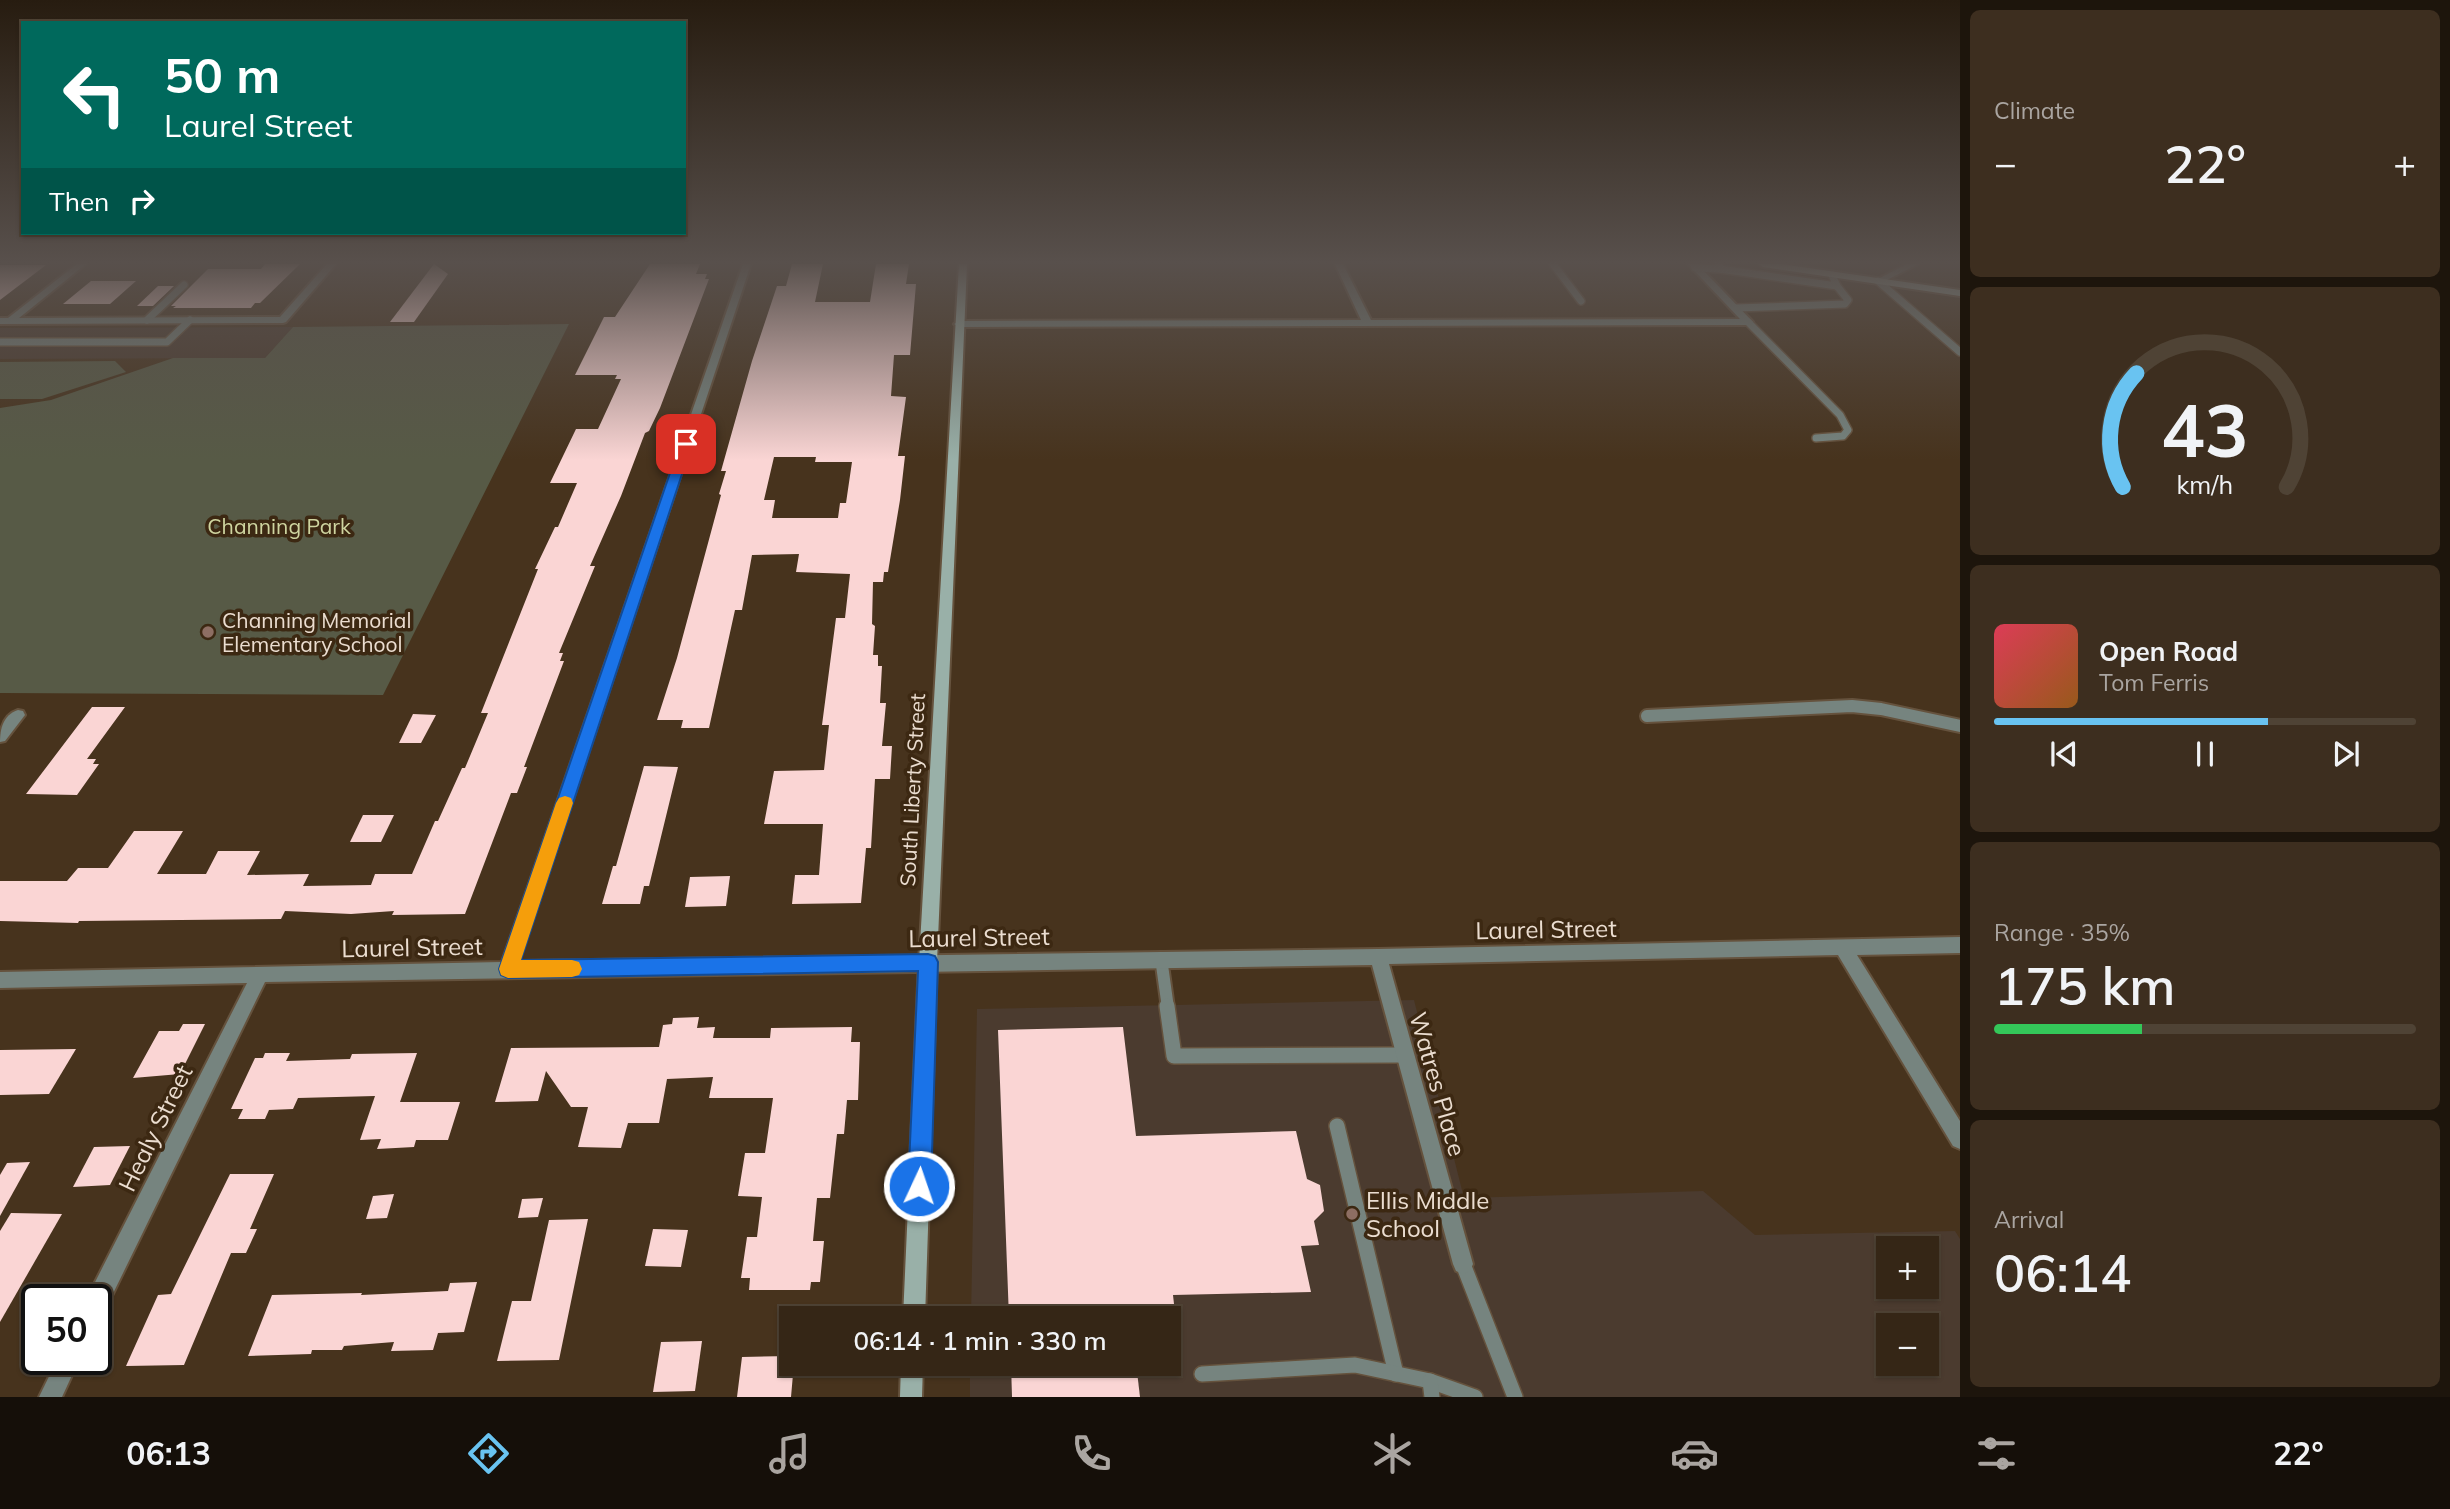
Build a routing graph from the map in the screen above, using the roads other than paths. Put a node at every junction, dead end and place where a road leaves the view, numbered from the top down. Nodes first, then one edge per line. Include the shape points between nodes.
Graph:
1 (180, 329) edge
2 (725, 329) edge
3 (959, 329) edge
4 (1755, 329) edge
5 (1931, 329) edge
6 (0, 341) edge
7 (1960, 352) edge
8 (1816, 438) dead end
9 (18, 715) dead end
10 (1647, 716) dead end
11 (1960, 726) edge
12 (0, 737) edge
13 (1960, 945) edge
14 (1842, 946) junction
15 (1378, 957) junction
16 (1161, 958) junction
17 (928, 962) junction
18 (508, 969) junction
19 (260, 975) junction
20 (0, 980) edge
21 (1403, 1055) junction
22 (1336, 1126) dead end
23 (1960, 1139) edge
24 (1463, 1264) joint
25 (106, 1284) edge
26 (914, 1306) edge
27 (1202, 1374) dead end
28 (1396, 1374) junction
29 (61, 1375) edge
30 (912, 1376) edge
31 (1431, 1389) edge
32 (50, 1397) edge
33 (911, 1397) edge
34 (1475, 1397) edge
35 (1515, 1397) edge

1 - 6 lane via 167,342
2 - 18 street
3 - 17 main road, South Liberty Street
4 - 8 lane via 1840,415 1848,430 1843,436
5 - 7 lane
9 - 12 street
10 - 11 lane via 1853,706
13 - 14 street, Laurel Street
14 - 15 street, Laurel Street
14 - 23 street
15 - 16 street, Laurel Street
15 - 21 street, Watres Place
16 - 17 street, Laurel Street
16 - 21 lane via 1174,1056
17 - 18 street, Laurel Street
17 - 26 main road, South Liberty Street
18 - 19 street, Laurel Street
19 - 20 street, Laurel Street
19 - 25 street, Healy Street
21 - 24 street, Watres Place
22 - 28 lane
24 - 35 lane
27 - 28 lane via 1355,1365
28 - 31 lane
29 - 32 street
30 - 33 main road
31 - 34 lane

